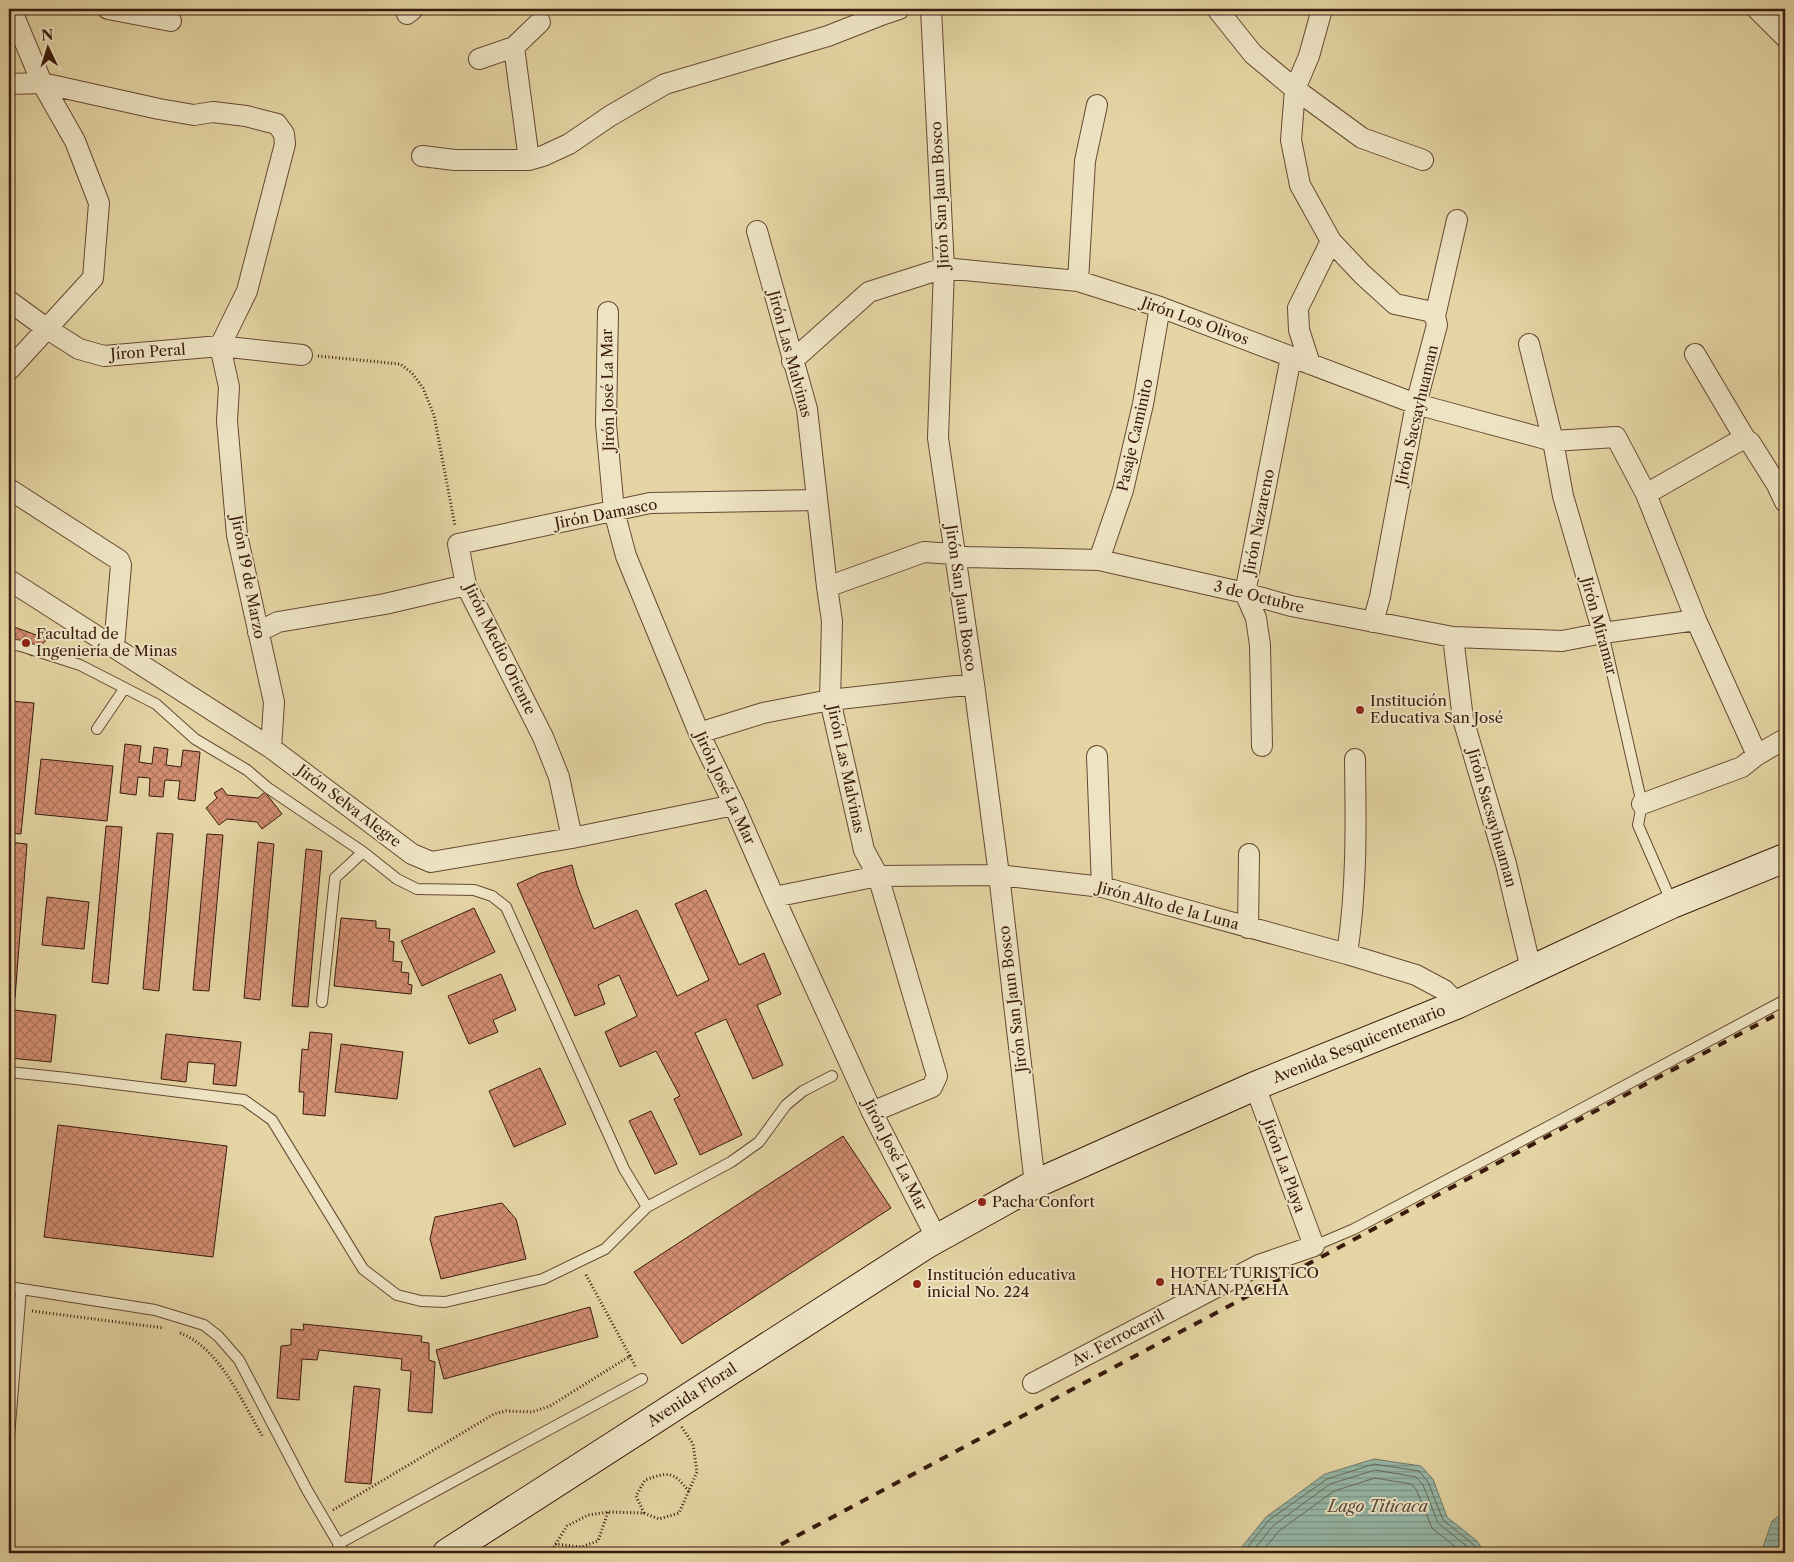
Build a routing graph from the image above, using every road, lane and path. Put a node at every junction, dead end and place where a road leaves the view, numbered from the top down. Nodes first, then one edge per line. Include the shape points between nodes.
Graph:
1 (11, 9) edge
2 (108, 9) edge
3 (900, 9) edge
4 (931, 9) edge
5 (1217, 9) edge
6 (1322, 9) edge
7 (1756, 9) edge
8 (171, 20) dead end
9 (540, 22) dead end
10 (1785, 37) edge
11 (514, 47) junction
12 (479, 60) dead end
13 (42, 83) junction
14 (9, 84) edge
15 (1295, 89) junction
16 (1097, 105) dead end
17 (422, 156) dead end
18 (529, 160) junction
19 (1424, 160) dead end
20 (1457, 220) dead end
21 (757, 231) dead end
22 (1331, 241) junction
23 (944, 268) junction
24 (1078, 281) junction
25 (9, 301) edge
26 (1160, 307) junction
27 (608, 312) dead end
28 (1436, 321) junction
29 (46, 328) junction
30 (1529, 344) dead end
31 (220, 346) junction
32 (1695, 354) dead end
33 (302, 355) joint
34 (1291, 357) junction
35 (792, 361) junction
36 (1310, 364) junction
37 (9, 370) edge
38 (1416, 404) junction
39 (1746, 440) junction
40 (1553, 441) junction
41 (9, 489) edge
42 (1782, 489) edge
43 (1646, 494) junction
44 (816, 500) junction
45 (614, 511) junction
46 (458, 544) junction
47 (954, 554) junction
48 (1100, 560) junction
49 (9, 580) edge
50 (466, 585) junction
51 (827, 587) junction
52 (1245, 592) junction
53 (1696, 620) junction
54 (1373, 622) junction
55 (258, 632) junction
56 (1603, 633) junction
57 (1453, 636) junction
58 (9, 644) edge
59 (114, 647) junction
60 (974, 684) junction
61 (124, 688) junction
62 (830, 700) junction
63 (97, 729) dead end
64 (699, 733) junction
65 (1785, 739) edge
66 (1262, 746) dead end
67 (271, 748) junction
68 (1758, 755) junction
69 (1097, 756) dead end
70 (1355, 759) dead end
71 (1642, 804) junction
72 (734, 805) junction
73 (572, 838) junction
74 (363, 852) junction
75 (1249, 854) dead end
76 (1785, 858) edge
77 (999, 875) junction
78 (878, 876) junction
79 (1102, 887) junction
80 (774, 897) junction
81 (1672, 904) junction
82 (1248, 928) junction
83 (1348, 954) junction
84 (1532, 969) junction
85 (1785, 1000) edge
86 (322, 1002) dead end
87 (1458, 1004) junction
88 (9, 1072) edge
89 (832, 1076) dead end
90 (1255, 1086) junction
91 (872, 1112) junction
92 (1035, 1184) junction
93 (647, 1208) junction
94 (937, 1239) junction
95 (1314, 1246) junction
96 (579, 1262) junction
97 (9, 1287) edge
98 (21, 1289) junction
99 (19, 1309) junction
100 (167, 1328) dead end
101 (175, 1331) dead end
102 (642, 1379) dead end
103 (1033, 1383) dead end
104 (679, 1424) dead end
105 (9, 1437) edge
106 (265, 1440) dead end
107 (689, 1492) junction
108 (609, 1512) junction
109 (644, 1513) junction
110 (323, 1517) junction
111 (338, 1544) junction
112 (555, 1544) junction
113 (344, 1553) edge
114 (447, 1553) edge
115 (550, 1553) edge

1 - 13 street
2 - 8 street
3 - 18 street via 828,36 665,84 569,144
4 - 23 street, Jirón San Jaun Bosco
5 - 15 street via 1253,54
6 - 15 street via 1309,56
7 - 10 street
9 - 11 street
11 - 12 street
11 - 18 street
13 - 14 street
13 - 29 street via 75,140 99,203 93,278
13 - 31 street via 194,115 213,112 246,116 277,124 284,134 285,144 247,292
15 - 19 street via 1362,138
15 - 22 street via 1290,140 1300,185
16 - 24 street via 1086,161
17 - 18 street via 455,160
20 - 28 street, Jirón Sacsayhuaman
21 - 35 street, Jirón Las Malvinas
22 - 28 street via 1395,304 1428,310
22 - 36 street via 1298,308 1299,330
23 - 24 street, Jirón Los Olivos
23 - 35 street, Jirón Los Olivos via 870,292
23 - 47 street, Jirón San Jaun Bosco via 938,438
24 - 26 street, Jirón Los Olivos
25 - 29 street, Jíron Peral
26 - 34 street, Jirón Los Olivos
26 - 48 street, Pasaje Caminito via 1143,404 1123,490
27 - 45 street, Jirón José La Mar via 606,424
28 - 38 street, Jirón Sacsayhuaman
29 - 31 street, Jíron Peral via 79,348 104,356
29 - 37 street
30 - 40 street, Jirón Miramar
31 - 33 street, Jíron Peral
31 - 55 street, Jirón 19 de Marzo via 229,386 227,421 237,535
32 - 39 street
33 - 46 path via 400,364 412,373 423,388 434,415
34 - 36 street, Jirón Los Olivos
34 - 52 street, Jirón Nazareno
35 - 44 street, Jirón Las Malvinas via 807,409
36 - 38 street, Jirón Los Olivos
38 - 40 street, Jirón Los Olivos
38 - 54 street, Jirón Sacsayhuaman
39 - 42 street
39 - 43 street
40 - 43 street, Jirón Los Olivos via 1616,437
40 - 56 street, Jirón Miramar via 1563,496
41 - 59 street via 119,560
43 - 53 street
44 - 45 street, Jirón Damasco via 650,503
44 - 51 street, Jirón Las Malvinas
45 - 46 street, Jirón Damasco
45 - 64 street, Jirón José La Mar via 626,556
46 - 50 street, Jirón Medio Oriente
47 - 48 street, 3 de Octubre
47 - 51 street, 3 de Octubre via 924,552
47 - 60 street, Jirón San Jaun Bosco
48 - 52 street, 3 de Octubre
49 - 59 street, Jirón Selva Alegre
50 - 55 street via 385,604 278,622
50 - 73 street, Jirón Medio Oriente via 543,736 559,777
51 - 62 street, Jirón Las Malvinas via 832,621
52 - 54 street, 3 de Octubre via 1291,606
52 - 66 street, Jirón Nazareno via 1256,618 1260,646
53 - 56 street, 3 de Octubre
53 - 68 street
54 - 57 street, 3 de Octubre
55 - 67 street, Jirón 19 de Marzo via 274,702
56 - 57 street, 3 de Octubre via 1562,641
56 - 71 lane, Jirón Miramar
57 - 84 street, Jirón Sacsayhuaman via 1463,719 1506,864
58 - 61 lane via 80,665
59 - 67 street, Jirón Selva Alegre
60 - 62 street
60 - 77 street, Jirón San Jaun Bosco
61 - 63 lane
61 - 74 lane via 156,704 195,740 247,770 268,788
62 - 64 street via 763,713
62 - 78 street, Jirón Las Malvinas via 864,850
64 - 72 street, Jirón José La Mar
65 - 68 street
67 - 73 street, Jirón Selva Alegre via 412,854 431,862
68 - 71 street via 1742,766
69 - 79 street
70 - 83 street via 1356,856
71 - 81 lane, Jirón Miramar via 1638,825
72 - 73 street, Jirón Selva Alegre
72 - 80 street, Jirón José La Mar
74 - 86 lane via 335,878
74 - 93 lane via 397,878 418,889 474,890 492,896 506,907 624,1169
75 - 82 street
76 - 81 street, Avenida Sesquicentenario
77 - 78 street, Jirón Alto de la Luna
77 - 79 street, Jirón Alto de la Luna
77 - 92 street, Jirón San Jaun Bosco
78 - 80 street, Jirón Alto de la Luna
78 - 91 street, Jirón Las Malvinas via 937,1076 932,1087
79 - 82 street, Jirón Alto de la Luna
80 - 91 street, Jirón José La Mar
81 - 84 street, Avenida Sesquicentenario
82 - 83 street, Jirón Alto de la Luna
83 - 87 street, Jirón Alto de la Luna via 1416,975 1444,990
84 - 87 street, Avenida Sesquicentenario
85 - 95 lane via 1529,1137
87 - 90 street, Avenida Sesquicentenario
88 - 96 lane via 244,1100 272,1120 363,1269 397,1295 445,1302 544,1280
89 - 93 lane via 786,1104 758,1142 731,1162
90 - 92 street, Avenida Sesquicentenario
90 - 95 street, Jirón La Playa
91 - 94 street, Jirón José La Mar
92 - 94 street, Avenida Sesquicentenario
93 - 96 lane via 605,1249
94 - 114 street, Avenida Floral
95 - 103 street, Av. Ferrocarril via 1259,1265
96 - 110 path via 630,1356 550,1406 532,1412 494,1414
97 - 98 lane
98 - 99 lane
98 - 110 lane via 155,1310 204,1326 218,1336 239,1360
99 - 100 path
99 - 105 lane
101 - 106 path via 191,1337 210,1353
102 - 111 lane
104 - 107 path via 693,1444 697,1472
107 - 109 path via 679,1513 659,1520
107 - 109 path via 679,1478 665,1473 645,1480 636,1496
108 - 109 path
108 - 112 path via 588,1515 567,1526
108 - 112 path via 598,1540 581,1547
110 - 111 lane
111 - 113 lane
112 - 115 path

